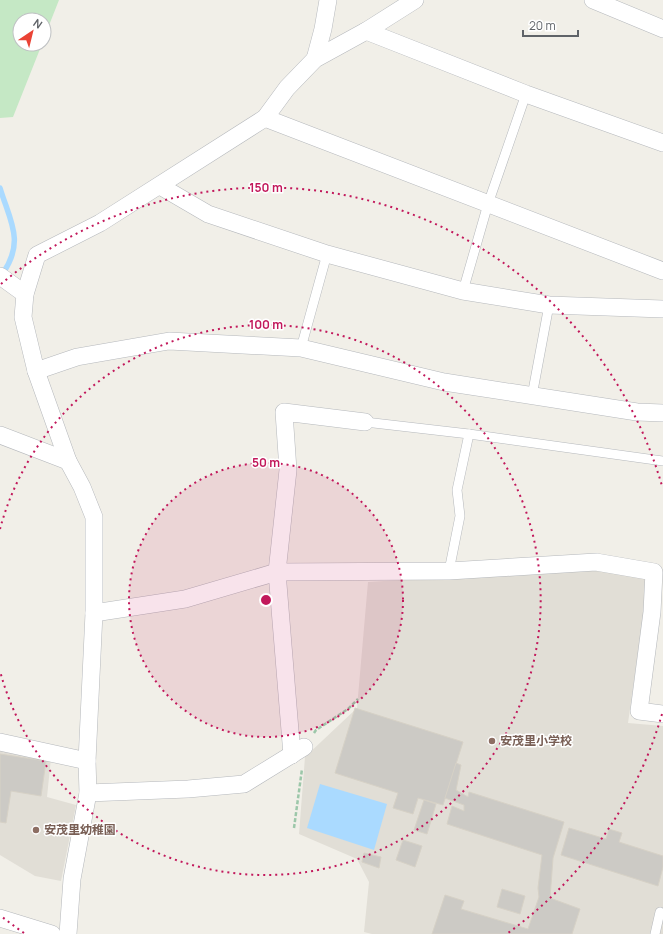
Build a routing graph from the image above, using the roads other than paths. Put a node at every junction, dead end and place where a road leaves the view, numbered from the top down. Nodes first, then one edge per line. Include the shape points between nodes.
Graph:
1 (328, 0) edge
2 (415, 0) edge
3 (595, 0) edge
4 (663, 29) edge
5 (366, 31) junction
6 (315, 59) junction
7 (526, 94) junction
8 (265, 118) junction
9 (663, 143) edge
10 (160, 186) junction
11 (488, 204) junction
12 (327, 254) junction
13 (663, 271) edge
14 (0, 276) edge
15 (463, 291) junction
16 (25, 294) junction
17 (549, 305) junction
18 (663, 309) edge
19 (301, 348) junction
20 (36, 371) junction
21 (532, 396) junction
22 (663, 413) edge
23 (365, 422) joint
24 (469, 434) junction
25 (0, 435) edge
26 (68, 461) junction
27 (663, 461) edge
28 (449, 571) junction
29 (277, 572) junction
30 (94, 613) junction
31 (657, 623) edge
32 (663, 714) edge
33 (0, 742) edge
34 (87, 760) junction
35 (88, 793) junction
36 (660, 912) dead end
37 (0, 918) edge
38 (52, 934) edge
39 (68, 934) edge
40 (655, 934) edge

1 - 6 street
2 - 5 street
3 - 4 street
5 - 6 street
5 - 7 street
6 - 8 street via 287,88
7 - 9 street
7 - 11 lane
8 - 10 street
8 - 11 street
10 - 12 street via 208,214
10 - 16 street via 100,223 36,255
11 - 13 street
11 - 15 lane
12 - 15 street
12 - 19 lane
14 - 16 street
15 - 17 street
16 - 20 street via 23,317
17 - 18 street
17 - 21 lane
19 - 20 street via 168,341 77,357
19 - 21 street via 444,382
20 - 26 street
21 - 22 street via 637,412
23 - 24 lane
23 - 29 street via 284,412 288,470
24 - 27 lane
24 - 28 lane via 457,490 460,516
25 - 26 street
26 - 30 street via 94,517
28 - 29 street
28 - 31 street via 596,562 654,572
29 - 30 street via 185,598
29 - 35 street via 298,751 244,784
30 - 34 street
31 - 32 street via 639,711
33 - 34 street
34 - 35 street
35 - 39 street via 72,879
36 - 40 lane
37 - 38 street

